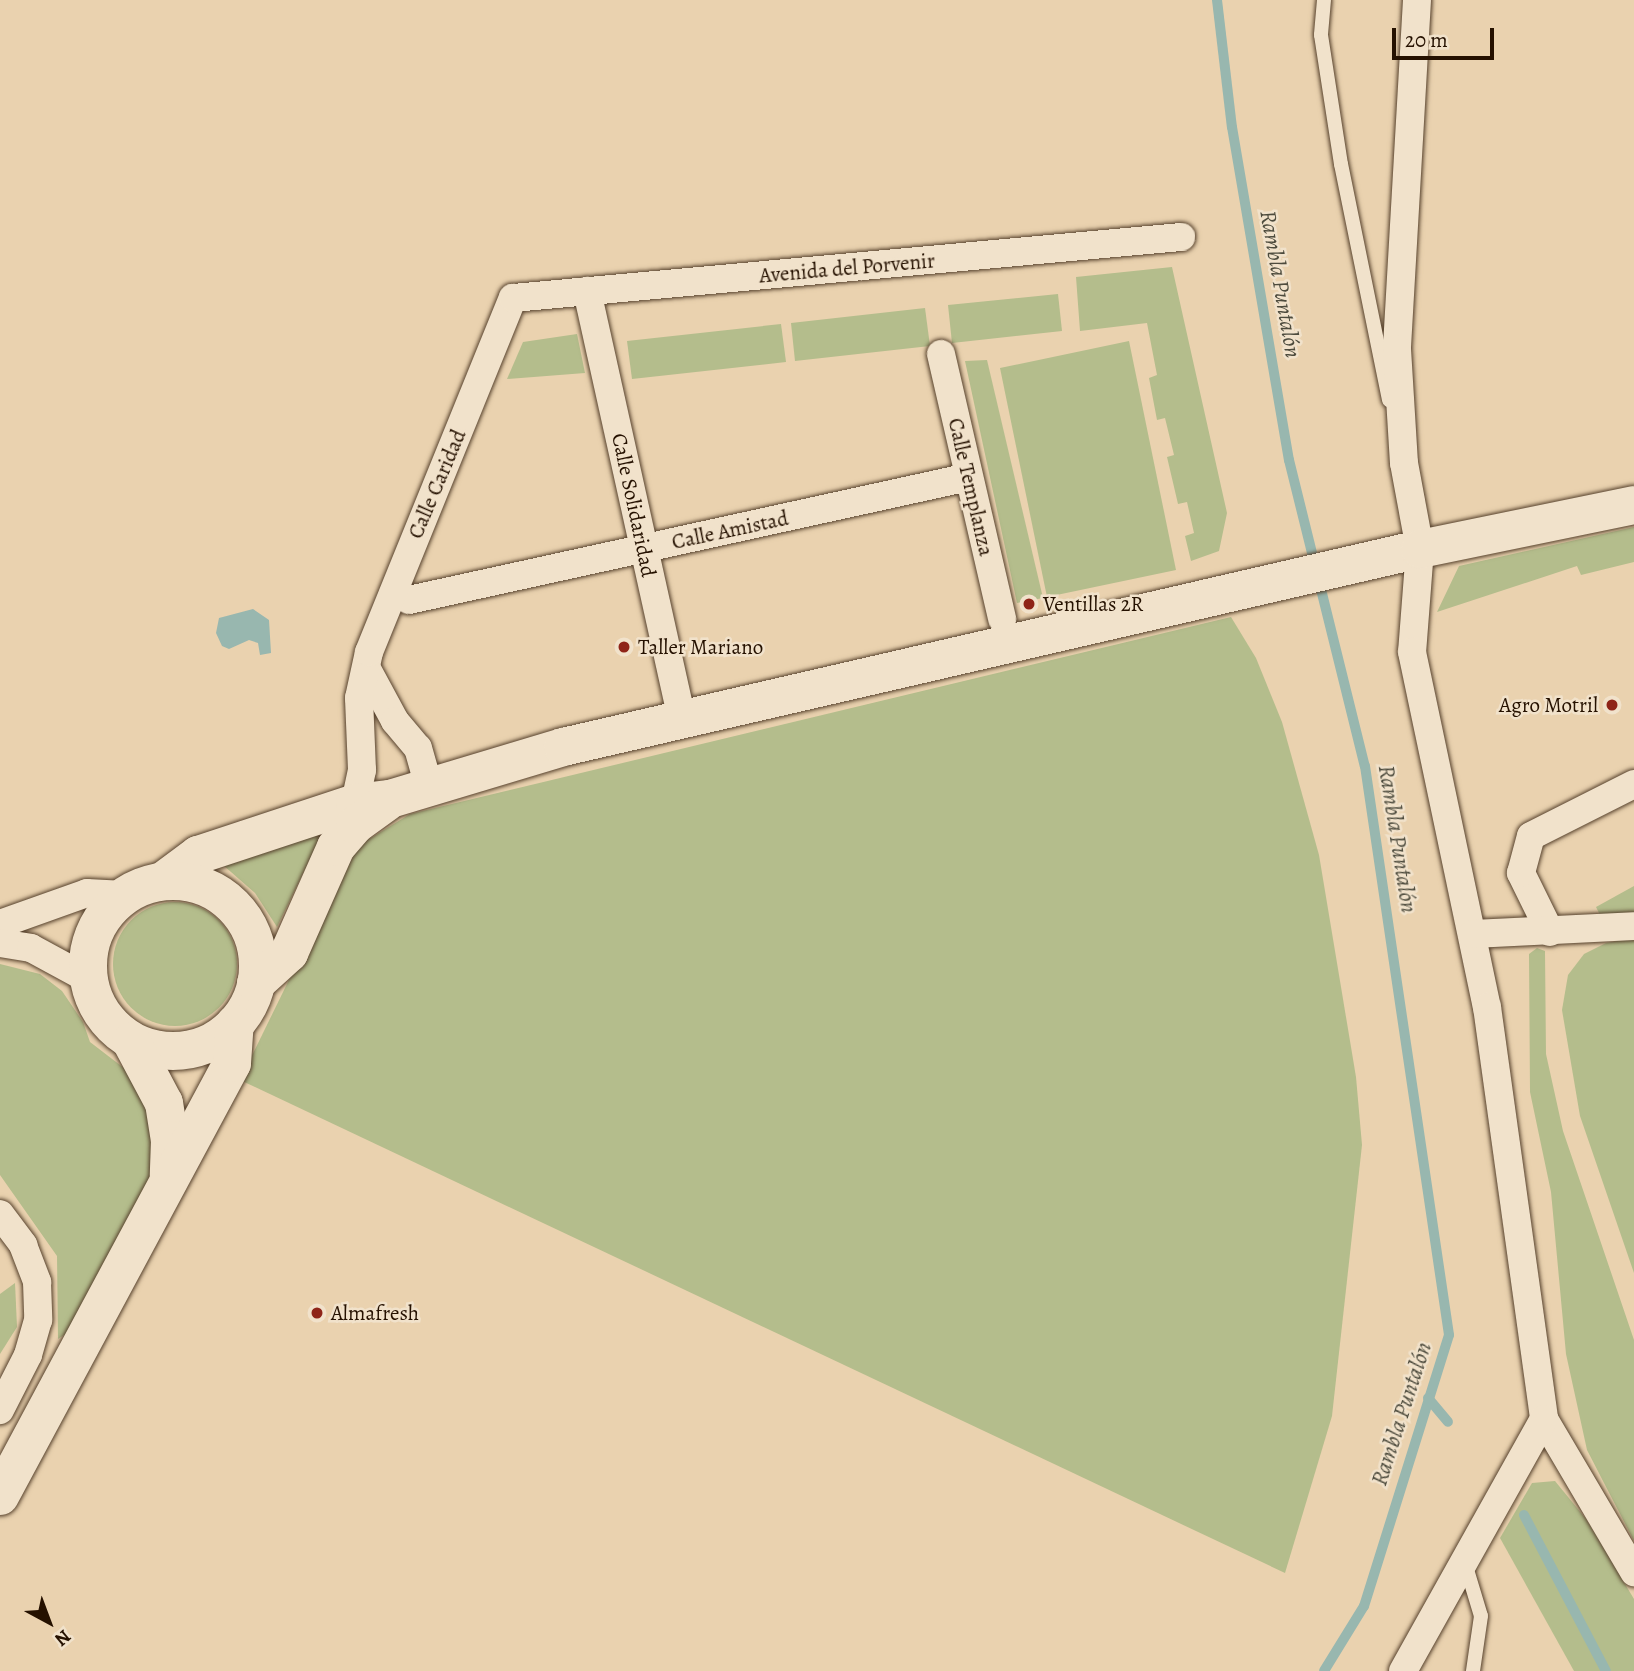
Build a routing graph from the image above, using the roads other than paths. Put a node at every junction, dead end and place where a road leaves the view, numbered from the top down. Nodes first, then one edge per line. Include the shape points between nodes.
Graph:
1 (1324, 0) edge
2 (1418, 0) edge
3 (1181, 237) dead end
4 (587, 292) junction
5 (513, 298) joint
6 (941, 354) dead end
7 (1404, 463) junction
8 (968, 477) junction
9 (1634, 505) edge
10 (644, 549) junction
11 (1408, 552) junction
12 (409, 600) dead end
13 (1002, 619) dead end
14 (369, 661) junction
15 (682, 719) junction
16 (1634, 784) edge
17 (429, 787) junction
18 (373, 801) junction
19 (163, 881) junction
20 (125, 895) junction
21 (0, 925) edge
22 (1634, 926) edge
23 (1550, 932) junction
24 (1473, 934) junction
25 (0, 943) edge
26 (88, 979) junction
27 (256, 983) junction
28 (235, 1024) junction
29 (131, 1041) junction
30 (169, 1175) junction
31 (0, 1214) edge
32 (28, 1354) junction
33 (64, 1371) junction
34 (0, 1410) edge
35 (1544, 1419) junction
36 (0, 1496) edge
37 (1464, 1561) junction
38 (1634, 1573) edge
39 (1403, 1671) edge
40 (1473, 1671) edge

1 - 7 lane via 1321,35 1341,164
2 - 7 street via 1397,349
3 - 4 street, Avenida del Porvenir
4 - 5 street, Avenida del Porvenir
4 - 10 street, Calle Solidaridad
5 - 14 street, Calle Caridad
6 - 8 street, Calle Templanza
7 - 11 street
8 - 10 street, Calle Amistad
8 - 13 street, Calle Templanza
9 - 11 street
10 - 12 street, Calle Amistad
10 - 15 street, Calle Solidaridad
11 - 15 street
11 - 24 street via 1412,652
14 - 17 street via 395,721 418,748
14 - 18 street, Calle Caridad via 359,698 362,771
15 - 17 street via 563,747
16 - 23 street via 1531,836 1521,873
17 - 18 street
18 - 19 street via 198,855
18 - 27 street via 336,847 289,953
19 - 20 street
19 - 27 street via 190,882 215,892 236,908 251,930 258,956
20 - 21 street via 87,892
20 - 26 street via 94,932
22 - 23 street
23 - 24 street
24 - 35 street
25 - 26 street via 31,948
26 - 29 street via 103,1014
27 - 28 street
28 - 29 street via 212,1042 186,1051 157,1050
28 - 30 street via 232,1063 187,1152
29 - 30 street via 164,1103
30 - 33 street
31 - 32 street via 23,1245 37,1282 38,1320
32 - 33 street
32 - 34 street
33 - 36 street
35 - 37 street
35 - 38 street
37 - 39 street
37 - 40 lane via 1481,1616

